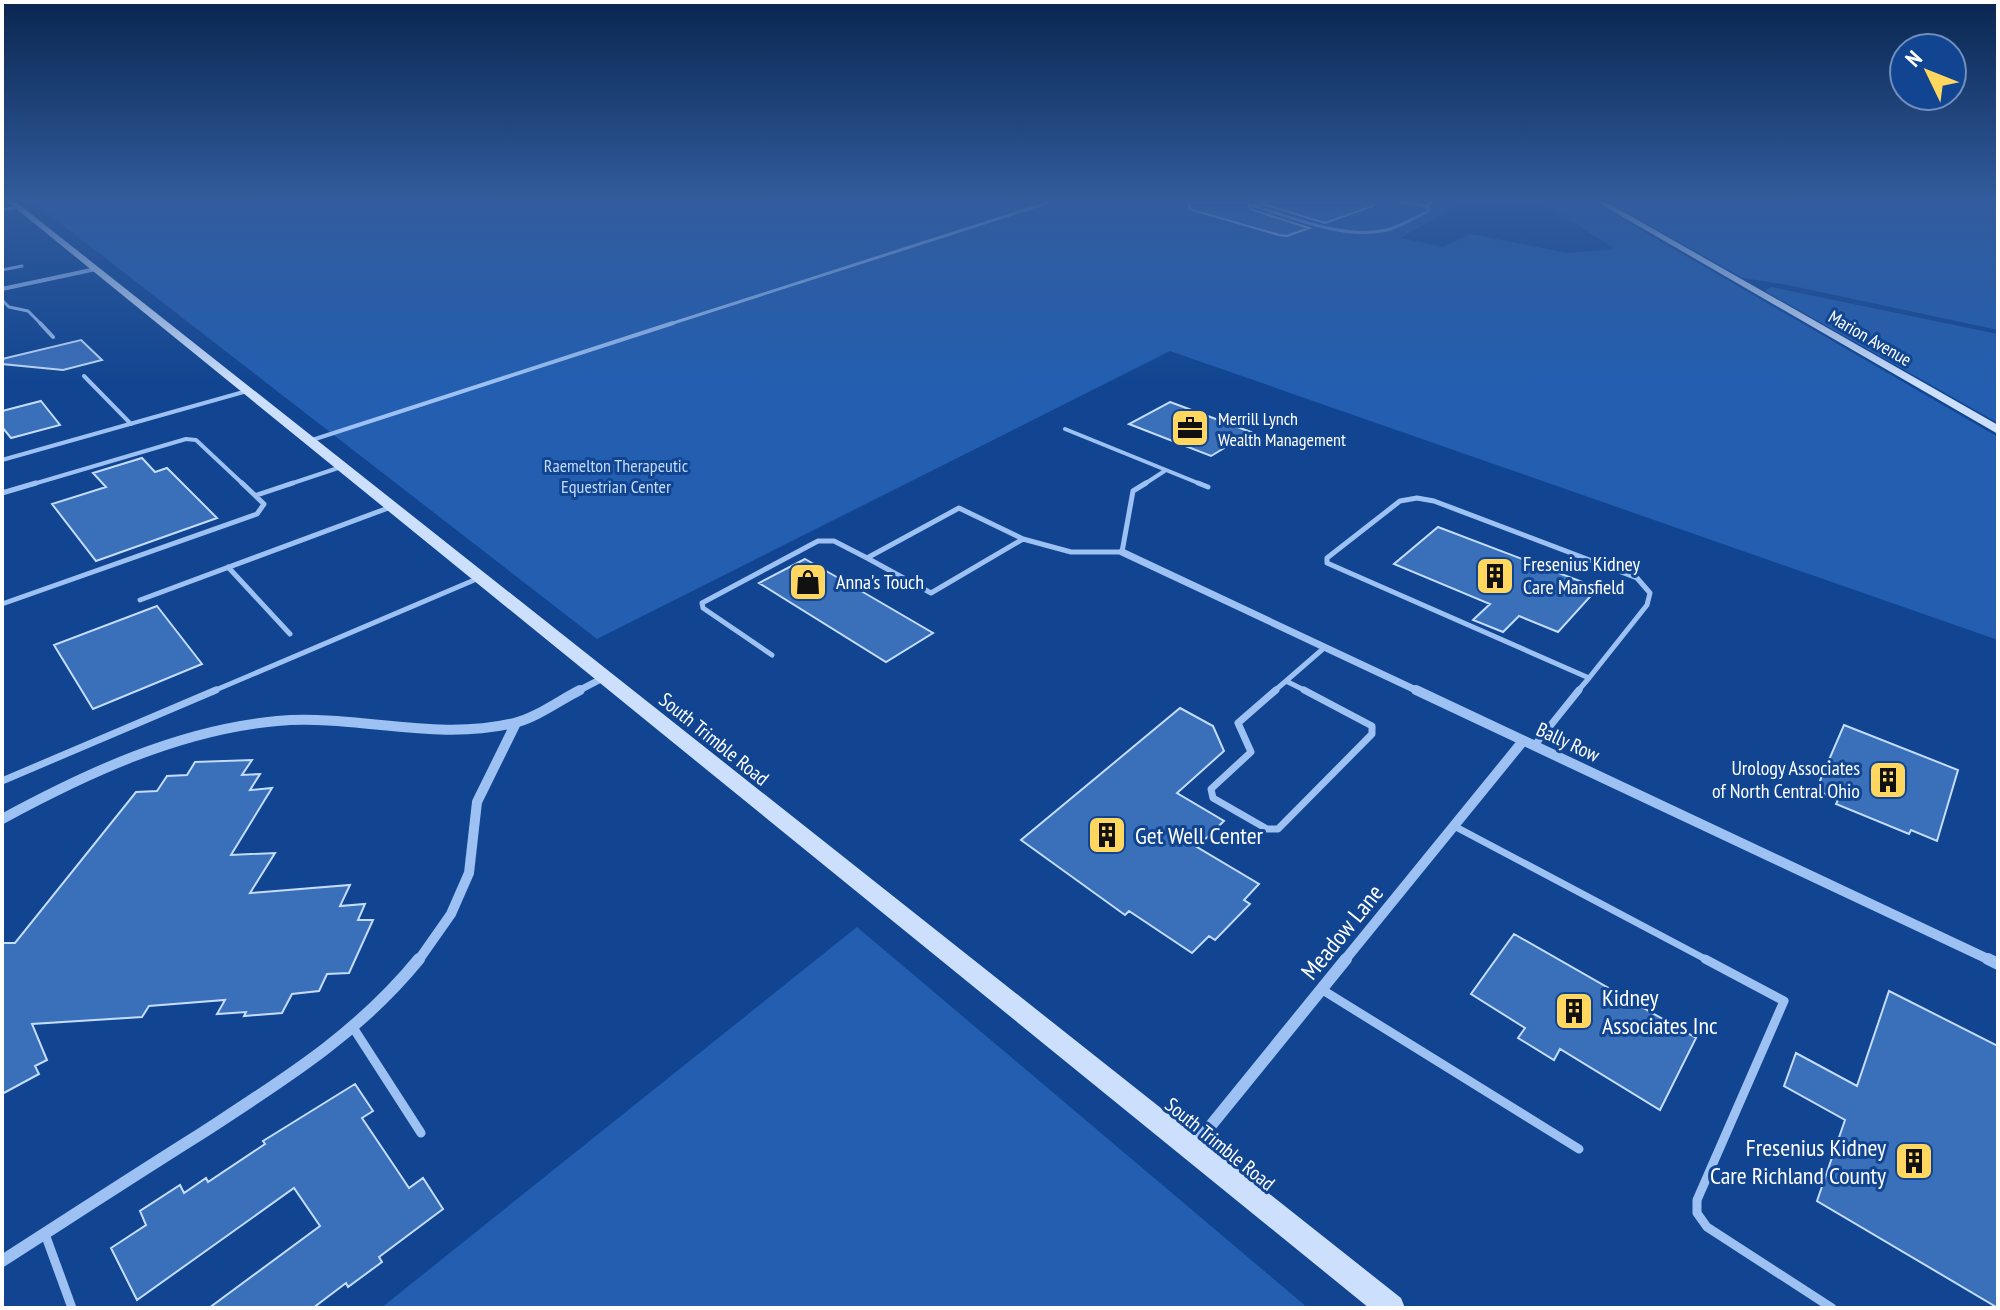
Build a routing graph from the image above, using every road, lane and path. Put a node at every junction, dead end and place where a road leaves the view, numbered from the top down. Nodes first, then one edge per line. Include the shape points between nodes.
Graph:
1 (88, 263) edge
2 (860, 263) edge
3 (1707, 263) edge
4 (22, 266) dead end
5 (96, 269) junction
6 (2, 270) edge
7 (2, 289) edge
8 (2, 300) edge
9 (9, 307) junction
10 (2, 309) edge
11 (53, 337) dead end
12 (84, 376) dead end
13 (247, 391) junction
14 (131, 424) junction
15 (1065, 429) dead end
16 (1998, 430) edge
17 (309, 441) junction
18 (2, 460) edge
19 (341, 467) junction
20 (1166, 470) junction
21 (1208, 487) dead end
22 (2, 493) edge
23 (257, 495) junction
24 (391, 507) junction
25 (1023, 539) junction
26 (1122, 552) junction
27 (867, 558) junction
28 (228, 567) junction
29 (479, 578) junction
30 (140, 600) dead end
31 (2, 604) edge
32 (290, 634) dead end
33 (1324, 648) junction
34 (772, 655) dead end
35 (603, 678) junction
36 (1590, 678) junction
37 (1285, 681) junction
38 (516, 723) junction
39 (1523, 741) junction
40 (1534, 746) junction
41 (2, 781) edge
42 (2, 819) edge
43 (1454, 826) junction
44 (1998, 964) edge
45 (1321, 989) junction
46 (354, 1029) junction
47 (421, 1133) dead end
48 (1192, 1149) junction
49 (1579, 1149) dead end
50 (45, 1234) junction
51 (2, 1261) edge
52 (72, 1308) edge
53 (1391, 1308) edge
54 (1832, 1308) edge

1 - 5 main road, South Trimble Road
2 - 17 lane
3 - 16 main road, Marion Avenue
4 - 6 lane
5 - 7 street
5 - 13 main road, South Trimble Road
8 - 9 lane
9 - 10 lane
9 - 11 lane via 28,311
12 - 14 lane
13 - 14 lane
13 - 17 main road, South Trimble Road
14 - 18 lane
15 - 20 lane
17 - 19 main road, South Trimble Road
19 - 23 lane
19 - 24 main road, South Trimble Road
20 - 21 lane
20 - 26 lane via 1133,491
22 - 23 lane via 186,439 196,440
23 - 31 lane via 264,504 257,514
24 - 28 lane
24 - 29 main road, South Trimble Road
25 - 26 lane via 1079,555
25 - 27 lane via 959,508
25 - 27 lane via 931,593
26 - 33 street, Bally Row
27 - 34 lane via 834,541 818,541 702,603
28 - 30 lane
28 - 32 lane
29 - 35 main road, South Trimble Road
29 - 41 lane
33 - 37 lane
33 - 39 street, Bally Row
35 - 38 street
35 - 48 main road, South Trimble Road
36 - 36 lane via 1647,605 1650,593 1637,578 1612,566 1417,498 1400,501 1327,558 1334,568
36 - 40 lane
37 - 37 lane via 1238,723 1251,752 1211,789 1213,798 1267,829 1278,829 1372,734 1372,726 1363,719
38 - 42 street via 433,731 308,720 244,724 120,762
38 - 46 street via 477,802 469,873 451,914 422,956
39 - 40 street, Bally Row
39 - 43 street, Meadow Lane
40 - 44 street, Bally Row
43 - 45 street, Meadow Lane
43 - 54 lane via 1784,1001 1697,1200 1697,1213 1707,1227
45 - 48 street, Meadow Lane
45 - 49 lane
46 - 47 lane
46 - 50 street via 304,1067
48 - 53 main road, South Trimble Road
50 - 51 street
50 - 52 lane

